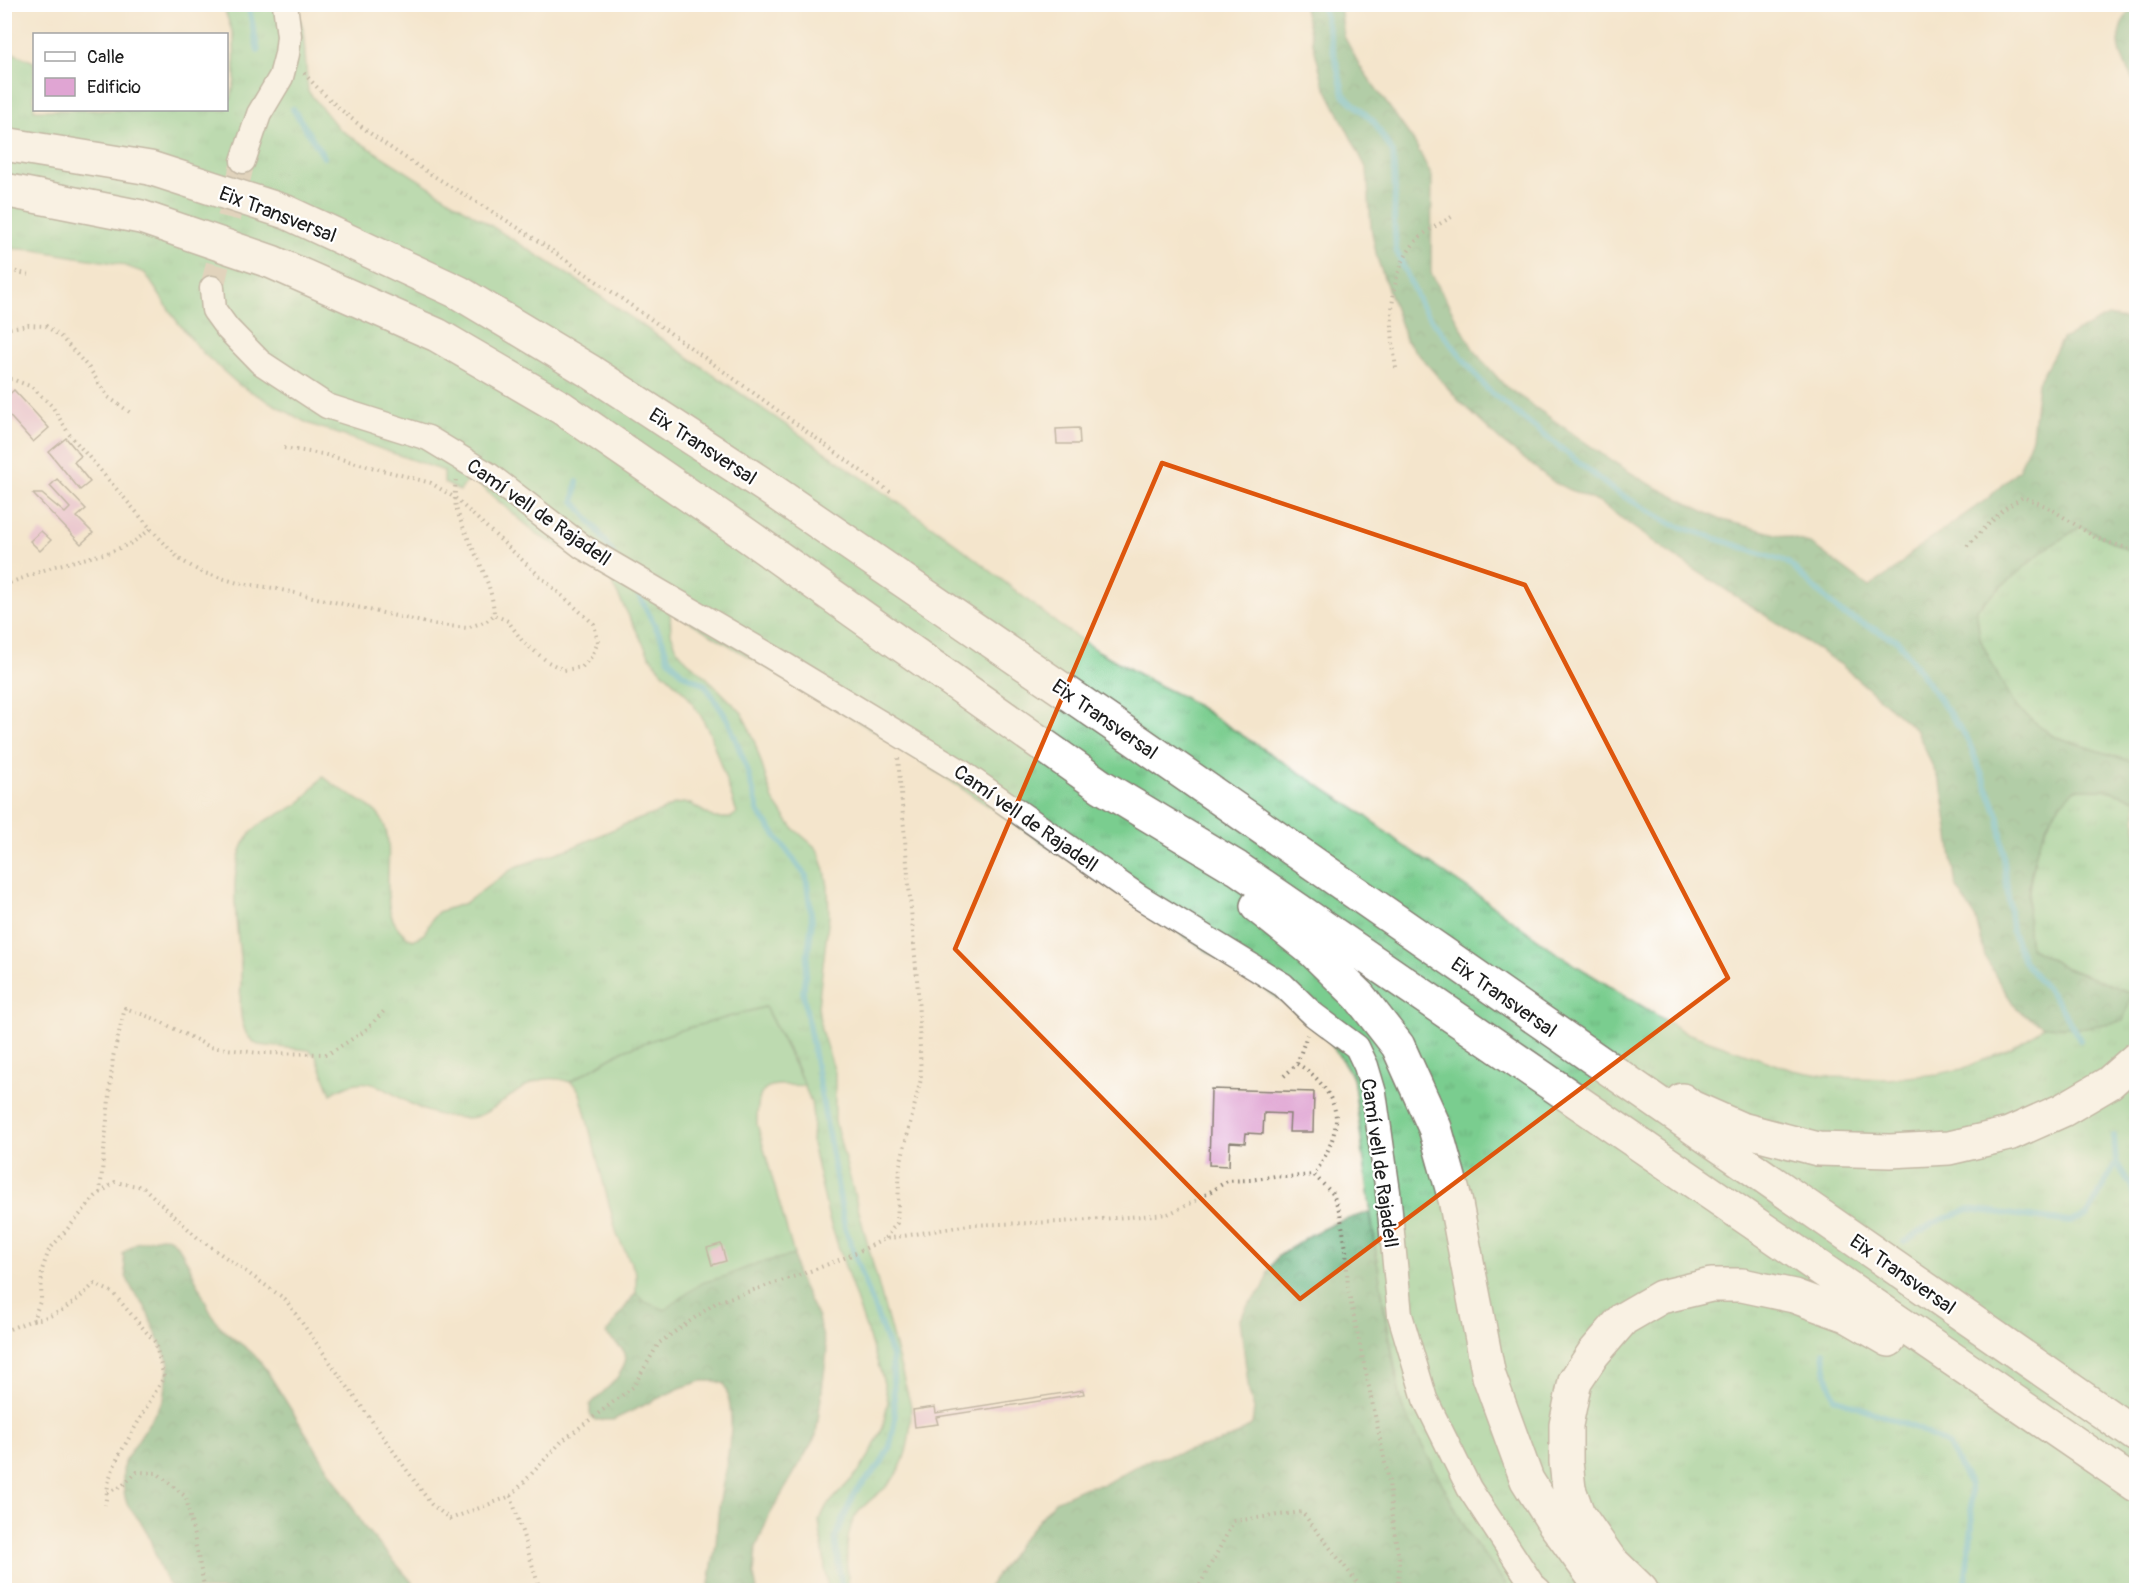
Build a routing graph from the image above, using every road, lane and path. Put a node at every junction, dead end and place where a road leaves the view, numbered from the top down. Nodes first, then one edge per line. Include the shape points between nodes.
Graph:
1 (285, 4) edge
2 (288, 54) junction
3 (4, 144) edge
4 (243, 161) tunnel mouth
5 (4, 190) edge
6 (1453, 216) dead end
7 (4, 269) edge
8 (30, 276) dead end
9 (212, 288) tunnel mouth
10 (4, 329) edge
11 (1396, 368) dead end
12 (4, 379) edge
13 (131, 413) dead end
14 (284, 448) dead end
15 (455, 488) dead end
16 (893, 494) dead end
17 (455, 498) junction
18 (151, 529) junction
19 (1967, 546) dead end
20 (2136, 551) edge
21 (4, 585) edge
22 (494, 615) junction
23 (897, 733) junction
24 (1101, 786) junction
25 (385, 1010) dead end
26 (1314, 1015) junction
27 (1552, 1030) junction
28 (2136, 1059) edge
29 (1298, 1064) junction
30 (1284, 1076) dead end
31 (1314, 1174) junction
32 (100, 1193) junction
33 (885, 1239) junction
34 (33, 1320) junction
35 (4, 1330) edge
36 (1981, 1380) junction
37 (2136, 1436) edge
38 (2136, 1485) edge
39 (107, 1492) junction
40 (511, 1496) junction
41 (105, 1505) dead end
42 (205, 1590) edge
43 (540, 1590) edge
44 (1197, 1590) edge
45 (1363, 1590) edge
46 (1398, 1590) edge
47 (1539, 1590) edge
48 (1608, 1590) edge
49 (1641, 1590) edge

1 - 2 street
2 - 4 street via 281,77 259,114
2 - 16 path via 324,96 374,137 533,237
3 - 27 highway, Eix Transversal via 150,168 286,212 458,292 591,372 767,487
5 - 24 highway via 141,217 272,262 437,335 562,408
6 - 11 path via 1418,239 1395,282
7 - 8 path
9 - 23 street, Camí vell de Rajadell via 214,310 260,362 327,406 428,438 489,475 583,547
10 - 13 path via 46,326 89,368 108,397
12 - 18 path via 32,387 52,406 69,434
14 - 17 path via 431,483
15 - 17 path
17 - 22 path
17 - 22 path via 594,624 598,642 582,667 564,670 523,642 508,621
18 - 21 path via 132,543 107,553 55,566
18 - 22 path via 179,559 201,572 238,583 431,624 467,628
19 - 20 path via 2004,509 2023,497 2048,507 2096,538
23 - 26 street, Camí vell de Rajadell via 960,771 1138,896 1283,985
23 - 33 path via 918,991 921,1079 900,1165 897,1223
24 - 36 highway via 1237,868
24 - 48 highway via 1312,950 1359,996 1398,1046 1435,1128 1455,1199 1489,1376 1527,1480 1595,1579
25 - 32 path via 365,1031 328,1054 258,1053 210,1047 125,1008 112,1058
26 - 29 path
26 - 47 street, Camí vell de Rajadell via 1357,1047 1374,1093 1400,1316 1425,1399 1469,1488
27 - 28 highway via 1647,1076 1692,1107 1740,1129 1818,1149 1949,1148 2010,1134 2109,1083
27 - 37 highway, Eix Transversal
29 - 30 path
29 - 31 path via 1321,1083 1335,1111 1332,1140
31 - 33 path via 1227,1181 1168,1214 969,1225
31 - 46 path via 1333,1194 1340,1213 1348,1289 1389,1481 1399,1558
32 - 34 path via 49,1250 42,1269 41,1299
32 - 40 path via 115,1182 143,1187 198,1238 285,1299 431,1504 450,1519
33 - 40 path via 808,1272 717,1302 659,1343 633,1387 562,1441
34 - 35 path
34 - 39 path via 50,1318 94,1284 111,1292 155,1342 164,1377 118,1457
36 - 38 highway
36 - 49 highway via 1932,1365 1846,1315 1794,1296 1742,1284 1711,1285 1661,1297 1623,1319 1575,1381 1566,1425 1566,1462 1569,1489 1578,1514 1610,1560
39 - 41 path
39 - 42 path via 121,1487 137,1472 157,1473 186,1497
40 - 43 path
44 - 45 path via 1234,1521 1302,1512

